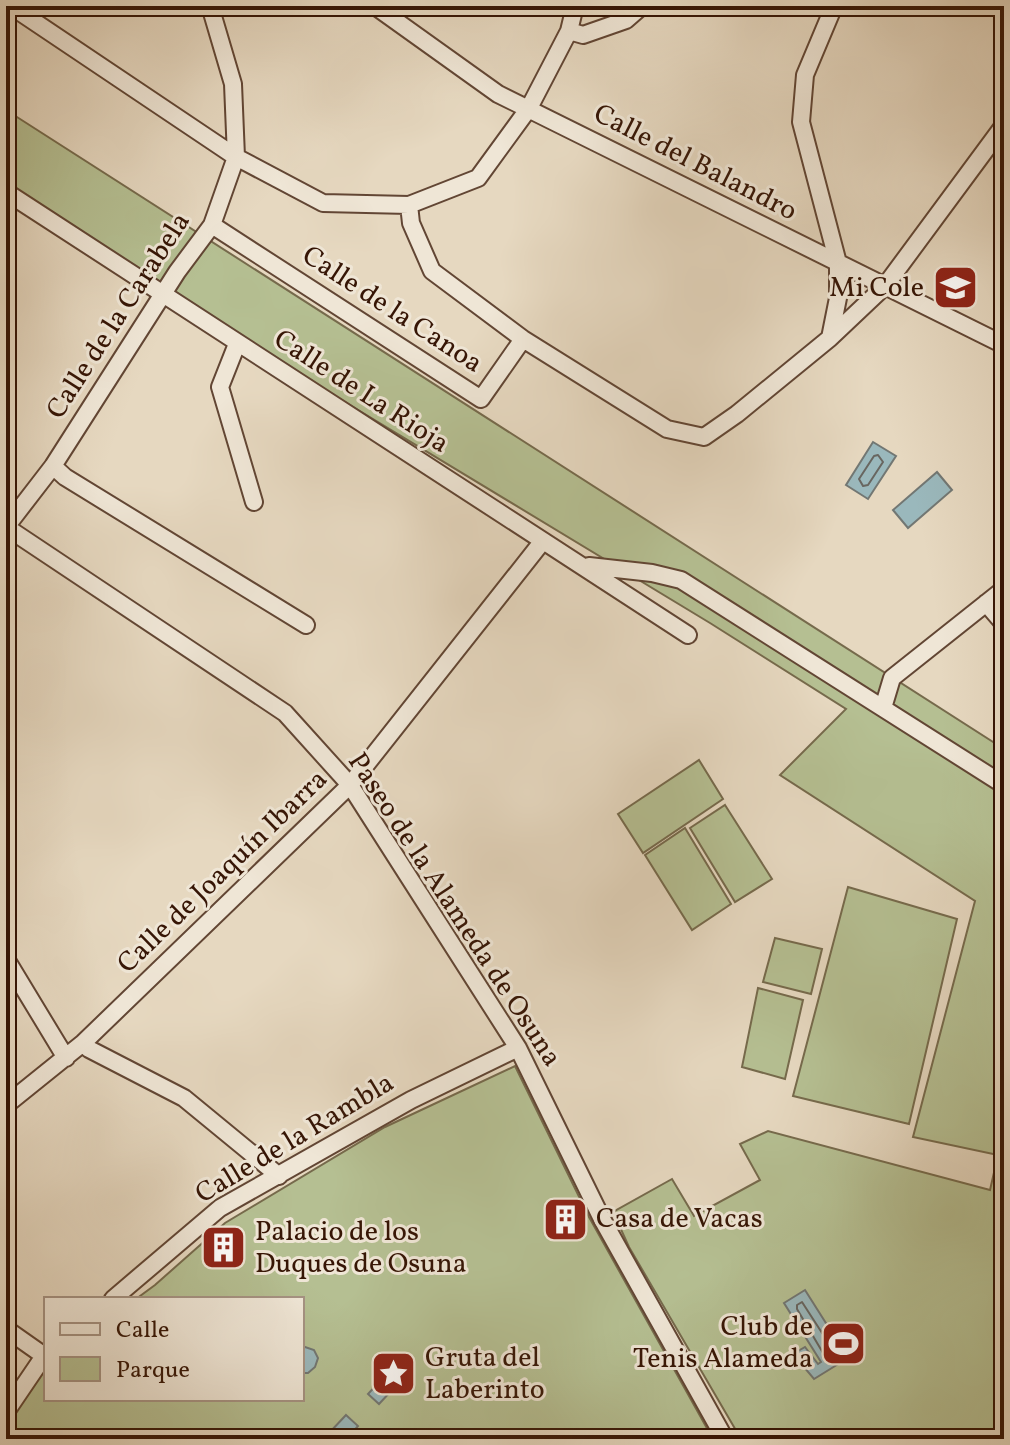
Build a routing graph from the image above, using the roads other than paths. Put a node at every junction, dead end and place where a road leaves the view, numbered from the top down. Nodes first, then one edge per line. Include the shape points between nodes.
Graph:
1 (11, 6) edge
2 (210, 6) edge
3 (375, 6) edge
4 (575, 6) edge
5 (642, 6) edge
6 (834, 6) edge
7 (569, 31) junction
8 (529, 108) junction
9 (1004, 125) edge
10 (236, 157) junction
11 (6, 192) edge
12 (409, 205) junction
13 (212, 225) junction
14 (838, 263) junction
15 (885, 286) junction
16 (163, 295) junction
17 (830, 338) junction
18 (523, 339) junction
19 (237, 344) junction
20 (1004, 345) edge
21 (53, 466) junction
22 (254, 502) dead end
23 (6, 527) edge
24 (542, 542) junction
25 (583, 566) junction
26 (1004, 589) edge
27 (986, 603) junction
28 (1004, 624) edge
29 (306, 625) dead end
30 (688, 635) dead end
31 (883, 708) junction
32 (350, 785) junction
33 (1004, 785) edge
34 (6, 959) edge
35 (83, 1043) junction
36 (518, 1048) junction
37 (66, 1058) junction
38 (6, 1105) edge
39 (279, 1176) junction
40 (115, 1297) edge
41 (6, 1329) edge
42 (44, 1353) edge
43 (44, 1355) edge
44 (6, 1412) edge
45 (725, 1439) edge

1 - 10 street
2 - 10 street, Calle de la Carabela via 233,84
3 - 8 street, Calle del Balandro via 498,94
4 - 7 street
5 - 7 street via 626,20 583,35
6 - 14 street via 805,75 801,122
7 - 8 street
8 - 12 street via 478,178
8 - 14 street, Calle del Balandro
9 - 15 street, Calle de la Canoa
10 - 12 street via 323,203
10 - 13 street, Calle de la Carabela
11 - 16 street, Calle de La Rioja
12 - 18 street, Calle de la Canoa via 411,223 432,271
13 - 16 street, Calle de la Carabela
13 - 18 street, Calle de la Canoa via 481,399
14 - 15 street, Calle del Balandro
14 - 17 street
15 - 17 street, Calle de la Canoa
15 - 20 street, Calle del Balandro
16 - 19 street, Calle de La Rioja
16 - 21 street, Calle de la Carabela
17 - 18 street, Calle de la Canoa via 704,437 667,429
19 - 22 street via 220,387
19 - 24 street, Calle de La Rioja
21 - 23 street, Calle de la Carabela
21 - 29 street
23 - 32 street, Paseo de la Alameda de Osuna via 285,713
24 - 25 street, Calle de La Rioja
24 - 32 street, Calle de Joaquín Ibarra
25 - 30 street, Calle de La Rioja
25 - 31 street via 681,580
26 - 27 street
27 - 28 street
27 - 31 street via 892,678
31 - 33 street
32 - 35 street, Calle de Joaquín Ibarra
32 - 36 street, Paseo de la Alameda de Osuna
34 - 37 street
35 - 37 street, Calle de Joaquín Ibarra
35 - 39 street via 184,1098
36 - 39 street, Calle de la Rambla via 411,1100
36 - 45 street, Paseo de la Alameda de Osuna via 602,1219
37 - 38 street, Calle de Joaquín Ibarra
39 - 40 street, Calle de la Rambla via 220,1208
41 - 42 street
43 - 44 street

